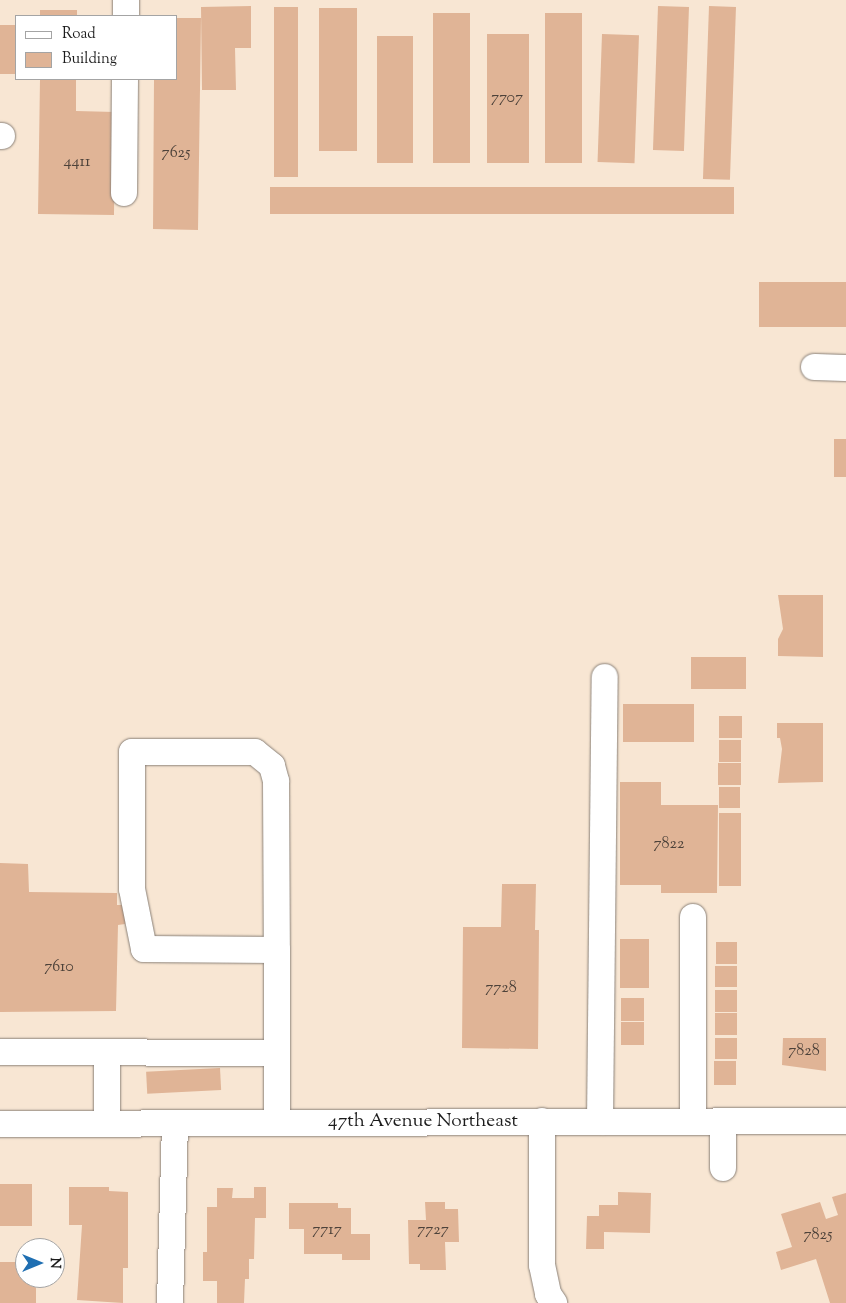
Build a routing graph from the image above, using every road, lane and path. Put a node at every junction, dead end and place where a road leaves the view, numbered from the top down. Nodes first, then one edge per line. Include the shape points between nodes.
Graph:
1 (126, 0) edge
2 (126, 15) edge
3 (125, 80) edge
4 (124, 193) dead end
5 (814, 367) dead end
6 (846, 368) edge
7 (605, 677) dead end
8 (693, 917) dead end
9 (277, 950) junction
10 (0, 1052) edge
11 (107, 1052) junction
12 (277, 1053) junction
13 (542, 1121) junction
14 (693, 1121) junction
15 (723, 1121) junction
16 (846, 1121) edge
17 (600, 1122) junction
18 (107, 1123) junction
19 (175, 1123) junction
20 (277, 1123) junction
21 (0, 1124) edge
22 (723, 1168) dead end
23 (170, 1303) edge
24 (554, 1303) edge

1 - 2 street
3 - 4 street
5 - 6 street
7 - 17 street
8 - 14 street
9 - 9 street via 276,781 272,766 255,752 132,752 132,889 144,949
9 - 12 street
10 - 11 street
11 - 12 street
11 - 18 street
12 - 20 street
13 - 17 street, 47th Avenue Northeast
13 - 20 street, 47th Avenue Northeast
13 - 24 street via 542,1265 548,1294
14 - 15 street, 47th Avenue Northeast
14 - 17 street, 47th Avenue Northeast
15 - 16 street, 47th Avenue Northeast
15 - 22 street
18 - 19 street, 47th Avenue Northeast
18 - 21 street, 47th Avenue Northeast
19 - 20 street, 47th Avenue Northeast
19 - 23 street

